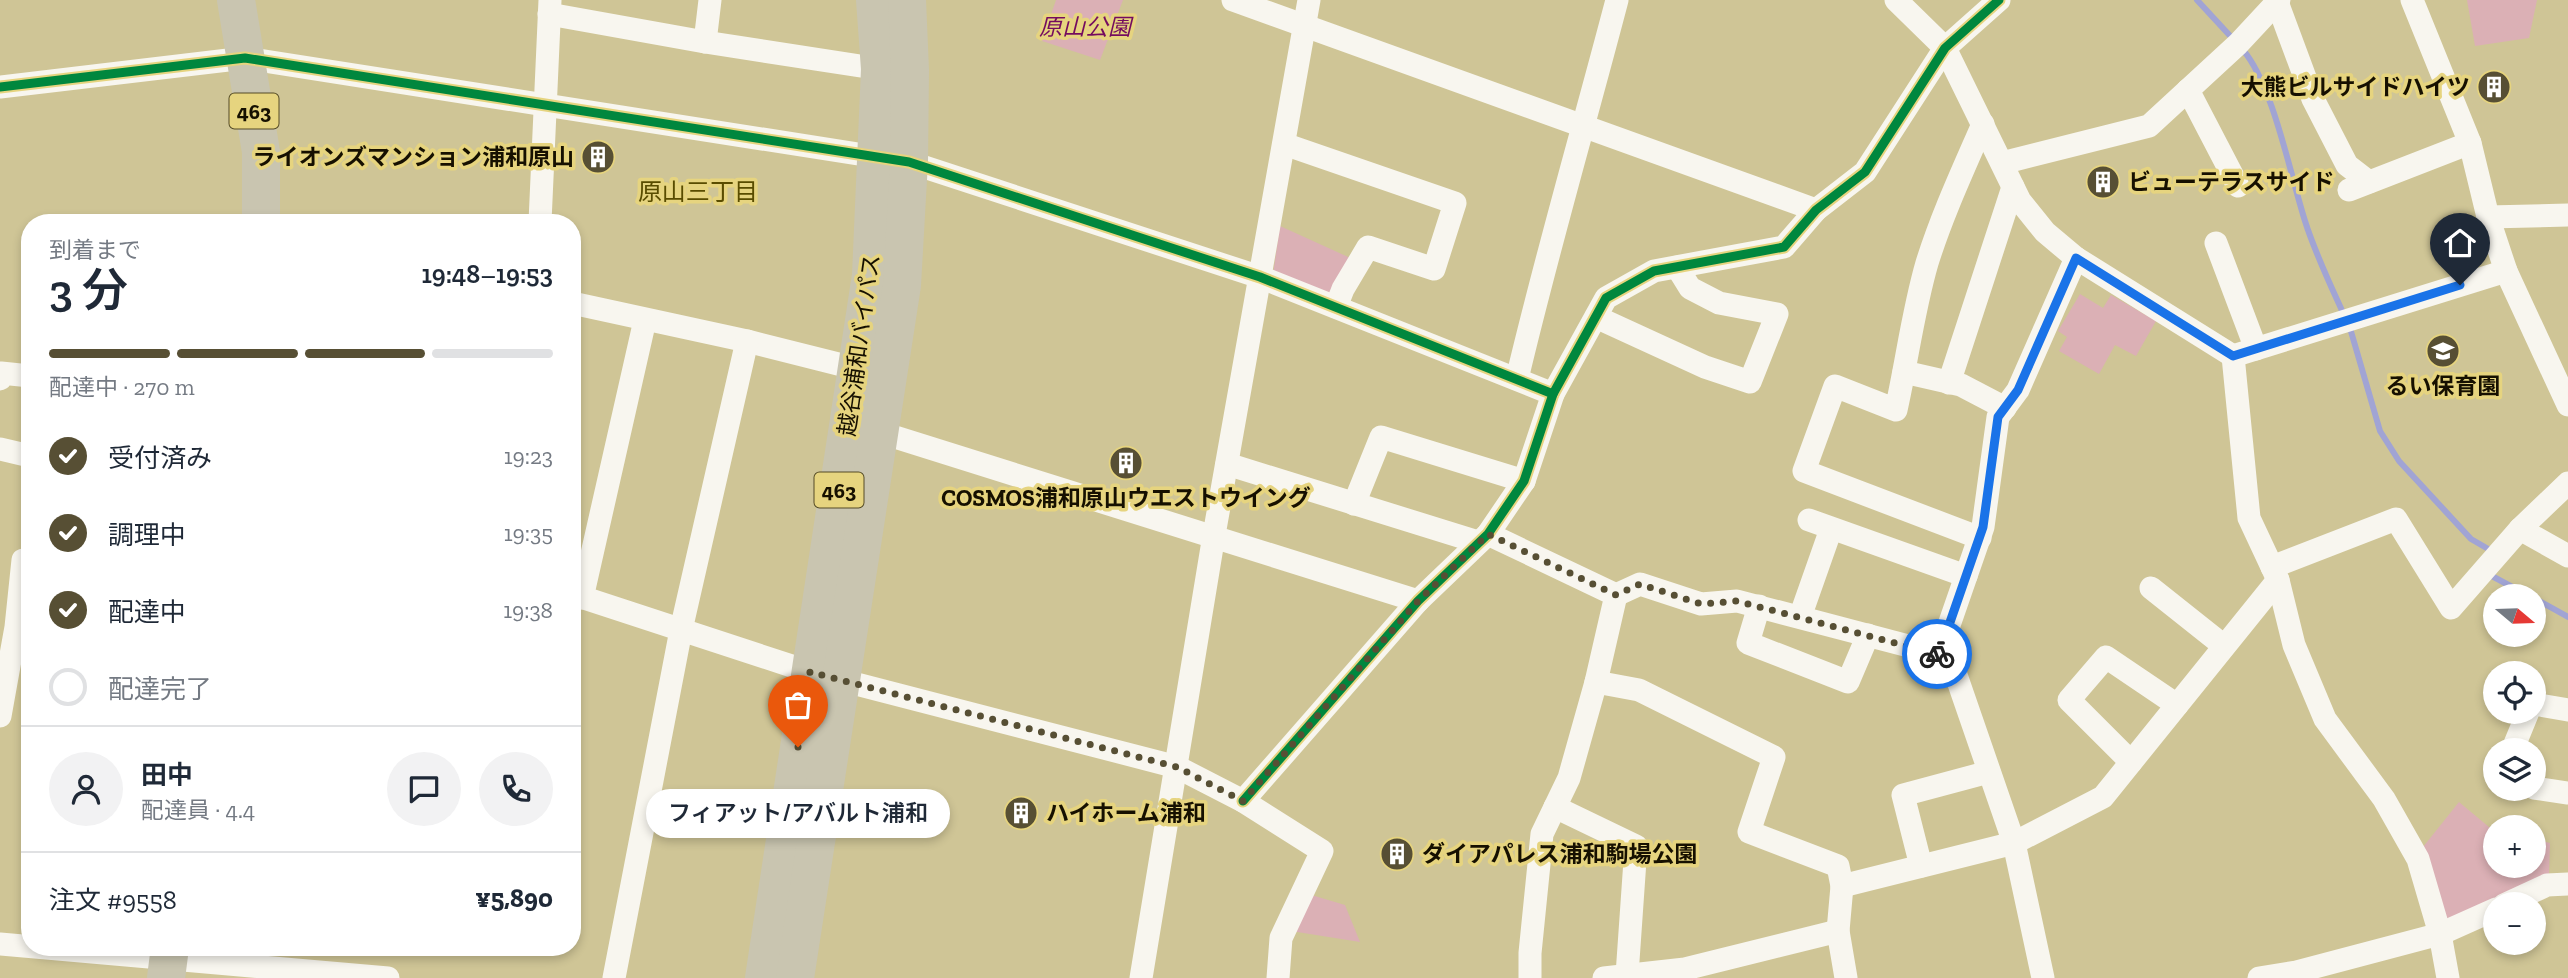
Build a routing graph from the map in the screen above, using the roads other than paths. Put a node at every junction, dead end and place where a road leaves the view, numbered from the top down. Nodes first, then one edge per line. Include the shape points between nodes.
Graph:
1 (236, 0) edge
2 (710, 0) edge
3 (875, 0) edge
4 (907, 0) edge
5 (1233, 0) edge
6 (1309, 0) edge
7 (1617, 0) edge
8 (1896, 0) edge
9 (1999, 0) edge
10 (2412, 0) edge
11 (2278, 1) edge
12 (550, 7) edge
13 (1305, 26) junction
14 (705, 42) junction
15 (1945, 48) junction
16 (245, 58) junction
17 (880, 69) junction
18 (0, 87) edge
19 (2188, 90) junction
20 (545, 103) junction
21 (1983, 124) junction
22 (1584, 128) junction
23 (2470, 143) junction
24 (1284, 144) junction
25 (893, 159) junction
26 (2002, 163) junction
27 (2238, 186) dead end
28 (2013, 187) junction
29 (1816, 211) junction
30 (261, 214) edge
31 (540, 214) edge
32 (2568, 215) edge
33 (2488, 217) junction
34 (2216, 243) dead end
35 (2076, 258) junction
36 (1676, 267) junction
37 (2506, 271) junction
38 (1260, 277) junction
39 (581, 305) edge
40 (1336, 307) junction
41 (1596, 317) junction
42 (645, 320) junction
43 (747, 341) junction
44 (2256, 349) junction
45 (2233, 356) junction
46 (858, 369) junction
47 (1904, 372) junction
48 (21, 375) edge
49 (0, 379) edge
50 (1517, 379) junction
51 (1949, 383) junction
52 (1553, 394) junction
53 (2568, 405) edge
54 (2005, 408) junction
55 (879, 432) junction
56 (0, 449) edge
57 (21, 454) edge
58 (1227, 464) junction
59 (1524, 481) junction
60 (2568, 483) edge
61 (1354, 504) junction
62 (1809, 520) dead end
63 (1831, 529) junction
64 (2521, 529) junction
65 (1214, 535) junction
66 (1483, 538) junction
67 (1980, 538) junction
68 (2568, 556) edge
69 (2275, 573) junction
70 (1966, 576) junction
71 (21, 578) edge
72 (581, 580) edge
73 (2151, 588) dead end
74 (1616, 595) junction
75 (581, 597) edge
76 (1418, 601) junction
77 (1759, 606) junction
78 (1800, 617) junction
79 (15, 627) edge
80 (681, 630) junction
81 (1868, 635) junction
82 (2224, 646) junction
83 (1939, 654) junction
84 (825, 676) junction
85 (1596, 682) junction
86 (2177, 705) junction
87 (2546, 707) edge
88 (2568, 710) edge
89 (0, 716) edge
90 (2131, 762) junction
91 (1177, 767) junction
92 (1989, 772) junction
93 (2546, 790) edge
94 (2568, 793) edge
95 (1243, 801) junction
96 (1555, 807) junction
97 (2014, 843) junction
98 (1921, 866) junction
99 (2568, 884) edge
100 (1842, 886) junction
101 (2532, 892) edge
102 (2483, 915) edge
103 (1838, 931) junction
104 (2440, 934) junction
105 (0, 944) edge
106 (21, 946) edge
107 (112, 956) edge
108 (168, 962) edge
109 (310, 974) edge
110 (1616, 977) edge
111 (388, 978) edge
112 (614, 978) edge
113 (764, 978) edge
114 (795, 978) edge
115 (1141, 978) edge
116 (1278, 978) edge
117 (1530, 978) edge
118 (1846, 978) edge
119 (2043, 978) edge
120 (2259, 978) edge
121 (2448, 978) edge

1 - 16 highway, 463
2 - 14 street
3 - 17 highway, 越谷浦和バイパス / 463
4 - 25 highway, 越谷浦和バイパス / 463 via 910,70
5 - 13 street
6 - 13 street
7 - 22 street
8 - 15 street
9 - 15 street
10 - 23 street
11 - 19 street
11 - 23 street via 2314,99 2359,186
12 - 14 street
12 - 20 street
13 - 22 street
13 - 24 street
14 - 17 street
15 - 21 street
15 - 29 street via 1865,172
16 - 18 street
16 - 20 street
16 - 30 highway, 463 via 261,152
17 - 25 highway, 越谷浦和バイパス / 463
19 - 26 street via 2149,126
19 - 27 street
20 - 25 street
20 - 31 street
21 - 26 street
21 - 47 street via 1927,263
22 - 29 street
22 - 50 street
23 - 33 street
24 - 38 street
24 - 40 street via 1455,202 1434,270 1368,247
25 - 38 street
25 - 46 highway, 越谷浦和バイパス / 463
25 - 55 highway, 越谷浦和バイパス / 463 via 902,285
26 - 28 street
28 - 35 street via 2045,232
28 - 51 street
29 - 36 street via 1784,247
32 - 33 street
33 - 37 street
34 - 44 street
35 - 45 street
35 - 54 street via 2018,390
36 - 41 street via 1654,271 1606,298
36 - 41 street via 1690,288 1719,303 1777,314 1750,382 1705,367
37 - 44 street
37 - 53 street
38 - 40 street
38 - 58 street
39 - 42 street
40 - 50 street
41 - 52 street
42 - 43 street
42 - 72 street
43 - 46 street
43 - 80 street
44 - 45 street
45 - 69 street via 2249,518
46 - 84 highway, 越谷浦和バイパス / 463
47 - 51 street
47 - 67 street via 1896,410 1835,386 1804,471
48 - 49 street via 1,373
50 - 52 street
51 - 54 street
52 - 59 street
54 - 67 street via 1998,417
55 - 65 street
55 - 84 highway, 越谷浦和バイパス / 463
56 - 57 street
58 - 61 street
58 - 65 street
59 - 61 street via 1381,437
59 - 66 street
60 - 64 street
61 - 66 street
62 - 63 street
63 - 70 street
63 - 78 street
64 - 68 street
64 - 69 street via 2451,608 2396,519
65 - 76 street
65 - 91 street
66 - 74 street
66 - 76 street
67 - 70 street
69 - 82 street
69 - 104 street via 2294,645 2325,719 2384,799 2418,859
70 - 83 street
71 - 79 street
73 - 82 street
74 - 77 street via 1640,584 1701,604 1737,601
74 - 85 street
75 - 80 street
76 - 95 street
77 - 78 street
77 - 81 street via 1748,643 1848,682
78 - 81 street
79 - 89 street
80 - 84 street
80 - 112 street
81 - 83 street
82 - 86 street
83 - 92 street via 1956,676
84 - 91 street
84 - 113 highway, 越谷浦和バイパス / 463
84 - 114 highway, 越谷浦和バイパス / 463
85 - 96 street via 1569,778
85 - 100 street via 1639,690 1774,757 1749,832 1838,866
86 - 90 street
86 - 90 street via 2106,657 2068,700
87 - 88 street
90 - 97 street via 2103,797
91 - 95 street
91 - 115 street
92 - 97 street
92 - 98 street via 1903,795
93 - 94 street
95 - 116 street via 1322,851 1281,938
96 - 110 street via 1636,846
96 - 117 street via 1542,834
97 - 98 street
97 - 119 street
98 - 100 street
99 - 101 street via 2547,885
100 - 103 street
102 - 104 street
103 - 110 street via 1685,969
103 - 118 street
104 - 120 street
104 - 121 street
105 - 106 street
107 - 108 street
108 - 109 street
109 - 111 street

